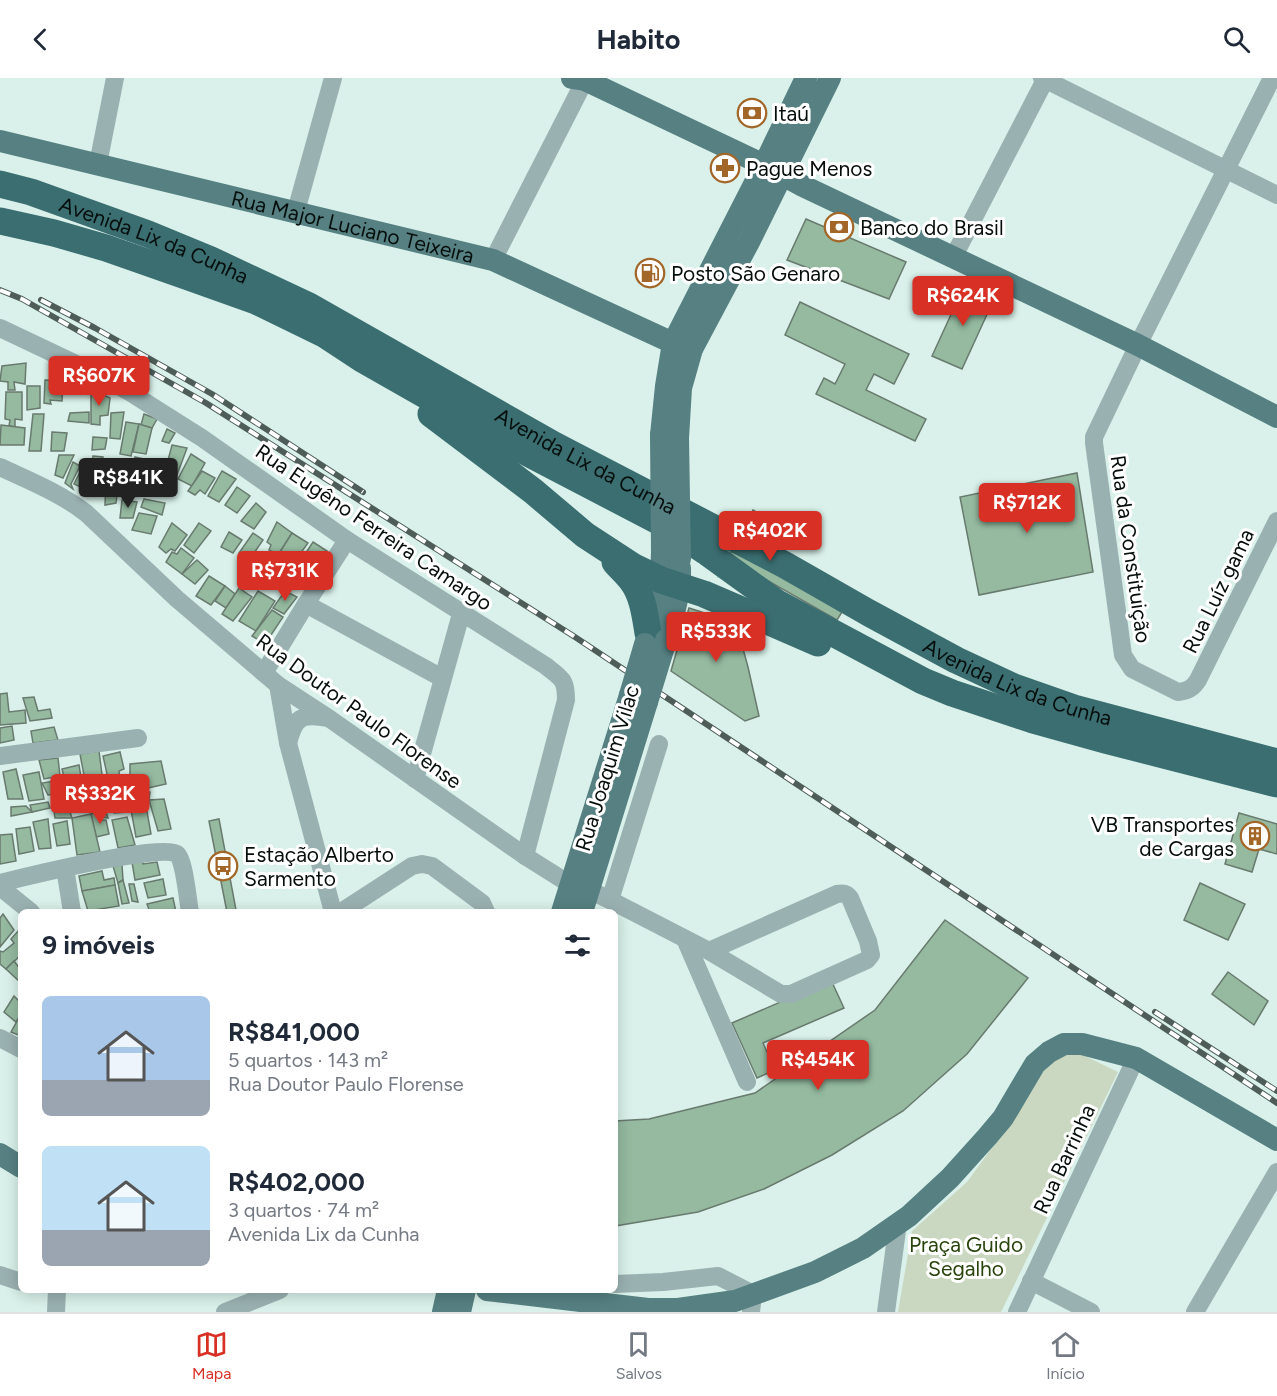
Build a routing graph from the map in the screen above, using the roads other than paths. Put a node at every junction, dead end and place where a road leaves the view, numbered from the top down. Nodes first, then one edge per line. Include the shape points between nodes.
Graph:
1 (115, 78) edge
2 (333, 78) edge
3 (806, 78) edge
4 (830, 78) edge
5 (1272, 78) edge
6 (581, 79) edge
7 (1045, 79) edge
8 (0, 141) edge
9 (98, 164) junction
10 (773, 170) junction
11 (1225, 170) junction
12 (0, 184) edge
13 (1277, 195) edge
14 (296, 212) junction
15 (0, 221) edge
16 (953, 258) junction
17 (493, 260) junction
18 (0, 328) edge
19 (1138, 345) junction
20 (682, 346) junction
21 (388, 374) junction
22 (1277, 417) edge
23 (0, 467) edge
24 (1277, 521) edge
25 (585, 535) junction
26 (347, 540) junction
27 (670, 583) junction
28 (306, 604) junction
29 (461, 614) junction
30 (653, 639) junction
31 (264, 673) junction
32 (442, 678) junction
33 (1198, 680) joint
34 (923, 681) junction
35 (278, 685) junction
36 (330, 719) junction
37 (138, 738) dead end
38 (288, 743) junction
39 (659, 744) dead end
40 (1172, 745) junction
41 (0, 756) edge
42 (1277, 762) edge
43 (415, 779) junction
44 (1277, 784) edge
45 (525, 855) junction
46 (65, 868) junction
47 (0, 885) edge
48 (580, 888) junction
49 (610, 900) junction
50 (28, 909) edge
51 (72, 909) edge
52 (190, 909) edge
53 (332, 909) edge
54 (346, 909) edge
55 (485, 909) edge
56 (564, 909) edge
57 (582, 909) edge
58 (685, 939) junction
59 (709, 951) junction
60 (0, 1038) edge
61 (18, 1047) edge
62 (1136, 1058) junction
63 (747, 1082) dead end
64 (1277, 1140) edge
65 (0, 1154) edge
66 (18, 1165) edge
67 (1277, 1172) edge
68 (898, 1223) junction
69 (0, 1275) edge
70 (718, 1276) junction
71 (18, 1281) edge
72 (1031, 1281) junction
73 (618, 1284) edge
74 (54, 1293) edge
75 (272, 1293) edge
76 (447, 1293) edge
77 (464, 1293) edge
78 (510, 1293) edge
79 (752, 1303) edge
80 (713, 1305) junction
81 (647, 1311) edge
82 (56, 1312) edge
83 (225, 1312) edge
84 (443, 1312) edge
85 (460, 1312) edge
86 (886, 1312) edge
87 (1017, 1312) edge
88 (1091, 1312) edge
89 (1194, 1312) edge

1 - 9 street
2 - 14 street
3 - 10 main road
4 - 10 main road
5 - 11 street, Rua da Constituição
6 - 10 main road
6 - 17 street
7 - 11 street
7 - 16 street
8 - 9 main road, Rua Major Luciano Teixeira
9 - 14 main road, Rua Major Luciano Teixeira
10 - 16 main road
10 - 20 main road, Rua Joaquim Vilac
11 - 13 street
11 - 19 street, Rua da Constituição
12 - 40 highway, Avenida Lix da Cunha via 148,234 309,306 554,444 956,660 1014,687
14 - 17 main road, Rua Major Luciano Teixeira
15 - 21 highway, Avenida Lix da Cunha via 106,248 256,301 324,334
16 - 19 main road
17 - 20 main road, Rua Major Luciano Teixeira
18 - 26 street, Rua Eugêno Ferreira Camargo via 131,393
19 - 22 main road
19 - 33 street, Rua da Constituição via 1094,439 1123,655 1132,669 1178,692 1190,689
20 - 27 main road, Rua Joaquim Vilac, bridge via 666,386
21 - 25 highway via 433,416
21 - 34 highway, Avenida Lix da Cunha via 662,523 777,603
23 - 31 street, Rua Doutor Paulo Florense via 62,496 87,513 177,599
24 - 33 street, Rua Luíz gama
25 - 27 highway via 634,567
25 - 30 highway via 632,581
26 - 28 street
26 - 29 street, Rua Eugêno Ferreira Camargo
27 - 30 main road, Rua Joaquim Vilac via 675,609
27 - 34 highway via 859,660
28 - 31 street
28 - 32 street
29 - 32 street
29 - 45 street, Rua Eugêno Ferreira Camargo via 546,666 565,684 566,700
30 - 48 main road, Rua Joaquim Vilac, bridge
31 - 35 street, Rua Doutor Paulo Florense
32 - 43 street
34 - 40 highway, Avenida Lix da Cunha via 1033,720 1105,740
35 - 36 street, Rua Doutor Paulo Florense
35 - 38 street
36 - 38 street via 309,716 297,721
36 - 43 street, Rua Doutor Paulo Florense
37 - 41 street
38 - 53 street
39 - 49 street
40 - 42 highway, Avenida Lix da Cunha
40 - 44 highway, Avenida Lix da Cunha
43 - 45 street, Rua Doutor Paulo Florense
45 - 48 street, Rua Doutor Paulo Florense
46 - 47 street
46 - 51 street
46 - 52 street via 158,851 174,852 180,857
47 - 50 street
48 - 49 street, Rua Doutor Paulo Florense
48 - 56 main road, Rua Joaquim Vilac
48 - 57 main road, Rua Joaquim Vilac
49 - 58 street, Rua Doutor Paulo Florense
54 - 55 street via 412,866 422,864 432,866
58 - 59 street, Rua Doutor Paulo Florense
58 - 63 street
59 - 59 street, Rua Doutor Paulo Florense via 787,995 871,955 850,898 843,893
60 - 61 street
62 - 64 main road
62 - 68 main road via 1082,1044 1064,1044 1049,1052 1035,1064 987,1137 950,1178
62 - 72 street, Rua Barrinha
65 - 66 main road
67 - 89 street
68 - 79 main road via 863,1248
68 - 86 street
69 - 71 street
70 - 73 street
70 - 79 street
70 - 80 street
72 - 87 street, Rua Barrinha
72 - 88 street
74 - 82 street
75 - 83 street
76 - 84 main road
77 - 85 main road
78 - 81 main road
79 - 80 main road
80 - 81 main road

